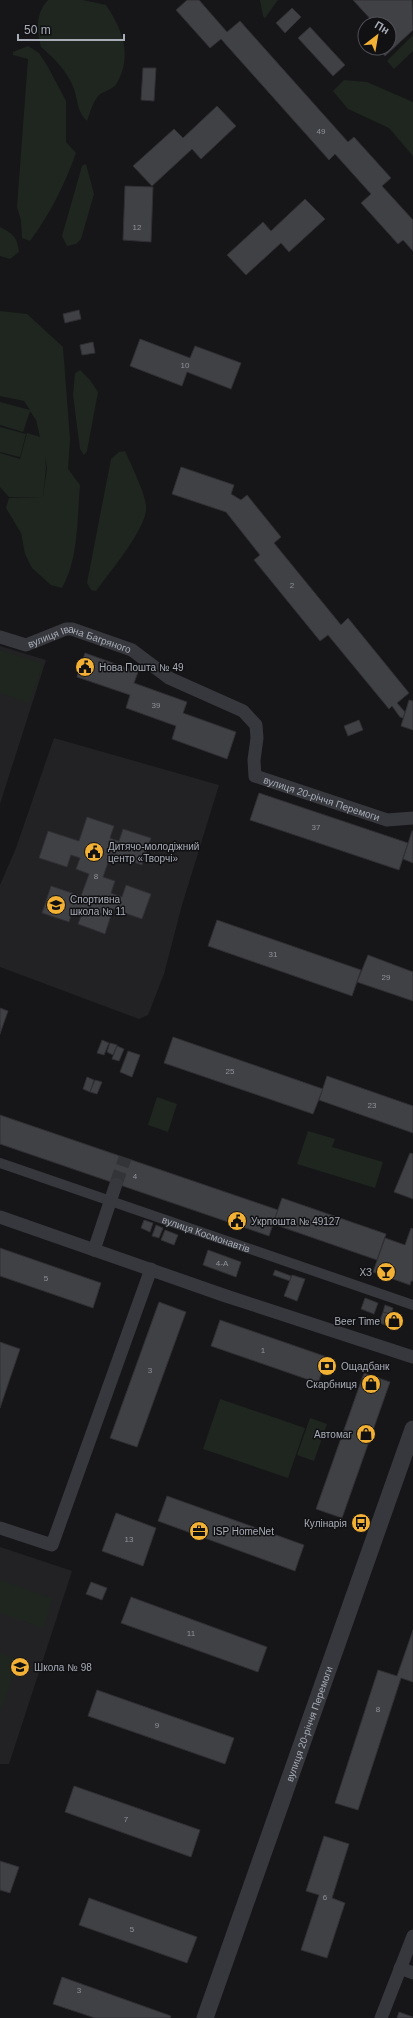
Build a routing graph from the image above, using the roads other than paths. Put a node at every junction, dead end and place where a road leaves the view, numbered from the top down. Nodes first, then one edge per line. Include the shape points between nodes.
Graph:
1 (0, 637) edge
2 (255, 776) joint
3 (413, 818) edge
4 (0, 1163) edge
5 (116, 1184) tunnel mouth
6 (110, 1202) junction
7 (0, 1217) edge
8 (94, 1250) junction
9 (150, 1269) junction
10 (413, 1305) edge
11 (413, 1357) edge
12 (413, 1429) edge
13 (0, 1528) edge
14 (413, 1936) edge
15 (400, 1968) junction
16 (413, 1973) edge
17 (205, 2018) edge
18 (381, 2018) edge

1 - 2 street, вулиця Івана Багряного via 26,645 72,629 132,650 169,678 243,711 256,725
2 - 3 street, вулиця 20-річчя Перемоги via 387,820
4 - 6 street, вулиця Космонавтів
5 - 6 street
6 - 8 street
6 - 10 street, вулиця Космонавтів
7 - 8 street
8 - 9 street
9 - 11 street
9 - 13 street via 52,1545
12 - 17 street, вулиця 20-річчя Перемоги
14 - 15 street
15 - 16 street
15 - 18 street

